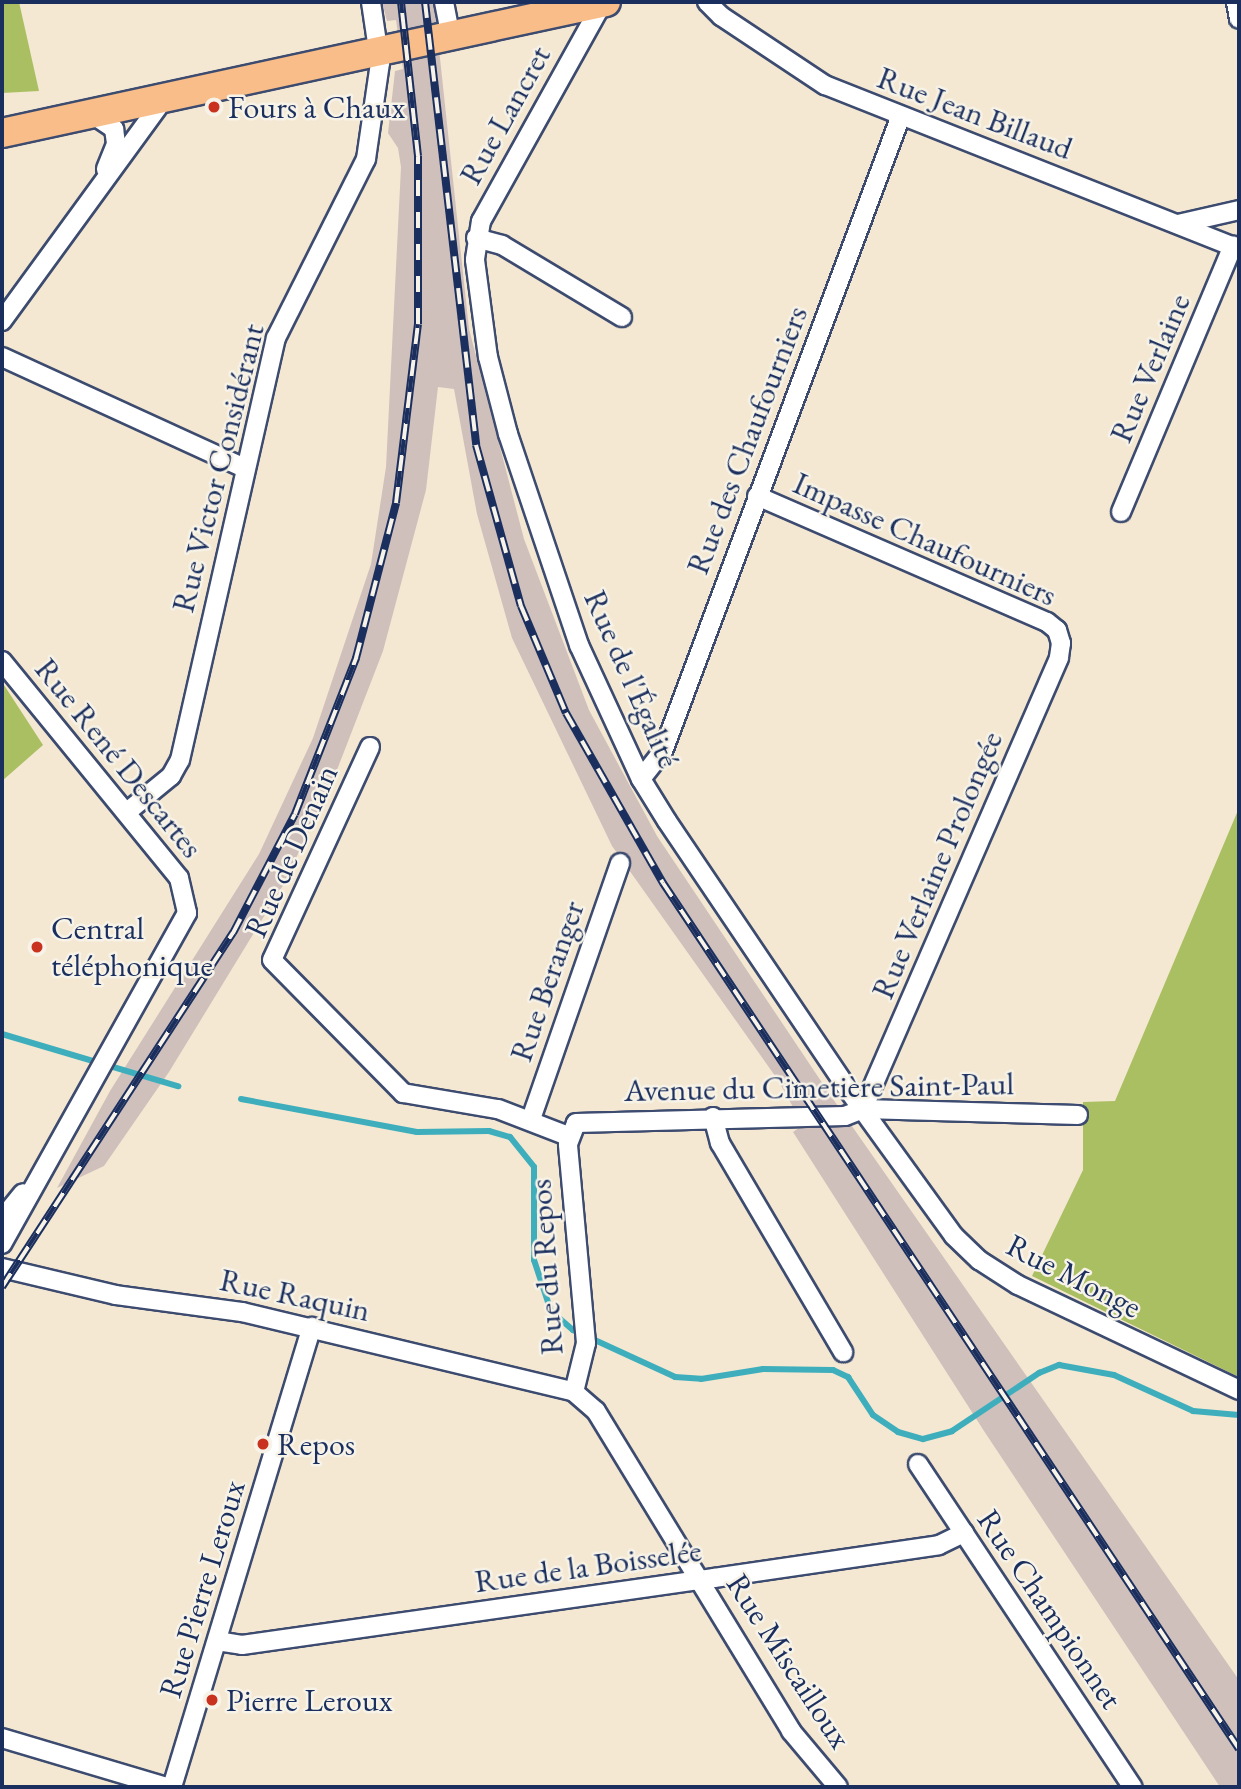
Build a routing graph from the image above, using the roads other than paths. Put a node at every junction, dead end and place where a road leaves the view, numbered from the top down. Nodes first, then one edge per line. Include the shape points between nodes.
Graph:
1 (371, 2) edge
2 (444, 2) edge
3 (604, 2) edge
4 (707, 2) edge
5 (1236, 2) edge
6 (1239, 19) edge
7 (450, 34) junction
8 (380, 48) junction
9 (164, 99) junction
10 (92, 114) junction
11 (900, 118) junction
12 (2, 133) edge
13 (96, 188) junction
14 (1239, 211) edge
15 (1177, 224) junction
16 (478, 229) junction
17 (1236, 247) edge
18 (622, 317) dead end
19 (2, 321) edge
20 (2, 357) edge
21 (244, 468) junction
22 (757, 496) junction
23 (1121, 512) dead end
24 (1061, 643) joint
25 (2, 661) edge
26 (370, 747) dead end
27 (641, 779) junction
28 (127, 812) junction
29 (620, 863) dead end
30 (863, 1109) junction
31 (1078, 1115) dead end
32 (713, 1117) junction
33 (531, 1119) junction
34 (568, 1136) junction
35 (49, 1160) junction
36 (2, 1219) edge
37 (2, 1244) edge
38 (2, 1268) edge
39 (312, 1327) junction
40 (843, 1352) dead end
41 (1239, 1390) edge
42 (574, 1392) junction
43 (918, 1464) dead end
44 (964, 1533) junction
45 (701, 1579) junction
46 (217, 1641) junction
47 (2, 1738) edge
48 (166, 1787) edge
49 (172, 1787) edge
50 (838, 1787) edge
51 (1133, 1787) edge

1 - 8 street, Rue Victor Considérant
2 - 7 street
3 - 7 main road
3 - 16 street, Rue Lancret
4 - 11 street, Rue Jean Billaud via 825,85
5 - 6 street
7 - 8 main road
8 - 9 main road
8 - 21 street, Rue Victor Considérant via 378,95 366,159 276,338
9 - 10 main road
9 - 13 street
10 - 12 main road
10 - 13 street via 112,125 116,144
11 - 15 street, Rue Jean Billaud
11 - 22 street, Rue des Chaufourniers
13 - 19 street
14 - 15 street
15 - 17 street, Rue Jean Billaud
16 - 18 street
16 - 27 street, Rue de l'Égalité via 488,357 533,517 579,645
17 - 23 street, Rue Verlaine
20 - 21 street
21 - 28 street, Rue Victor Considérant via 180,760 171,776
22 - 24 street, Impasse Chaufourniers via 1047,622 1057,630
22 - 27 street, Rue des Chaufourniers via 663,751
24 - 30 street, Rue Verlaine Prolongée via 1059,658
25 - 28 street, Rue René Descartes
26 - 33 street, Rue de Denain via 272,960 403,1093
27 - 30 street, Rue de l'Égalité
28 - 35 street, Rue René Descartes via 179,878 187,895 187,913
29 - 33 street, Rue Beranger
30 - 31 street, Avenue du Cimetière Saint-Paul
30 - 32 street, Avenue du Cimetière Saint-Paul via 845,1116
30 - 41 street, Rue Monge via 954,1236 979,1259 1018,1285
32 - 34 street, Avenue du Cimetière Saint-Paul via 586,1121 576,1123
32 - 40 street via 720,1143
33 - 34 street, Rue de Denain
34 - 42 street, Rue du Repos via 586,1337
35 - 36 street
35 - 37 street
38 - 39 street, Rue Raquin via 116,1295 243,1312
39 - 42 street, Rue Raquin
39 - 46 street, Rue Pierre Leroux
42 - 45 street, Rue Miscailloux via 596,1411
43 - 44 street, Rue Championnet
44 - 45 street, Rue de la Boisselée via 939,1545
44 - 51 street, Rue Championnet
45 - 46 street, Rue de la Boisselée via 242,1645
45 - 50 street, Rue Miscailloux via 791,1731
46 - 49 street, Rue Pierre Leroux
47 - 48 street

